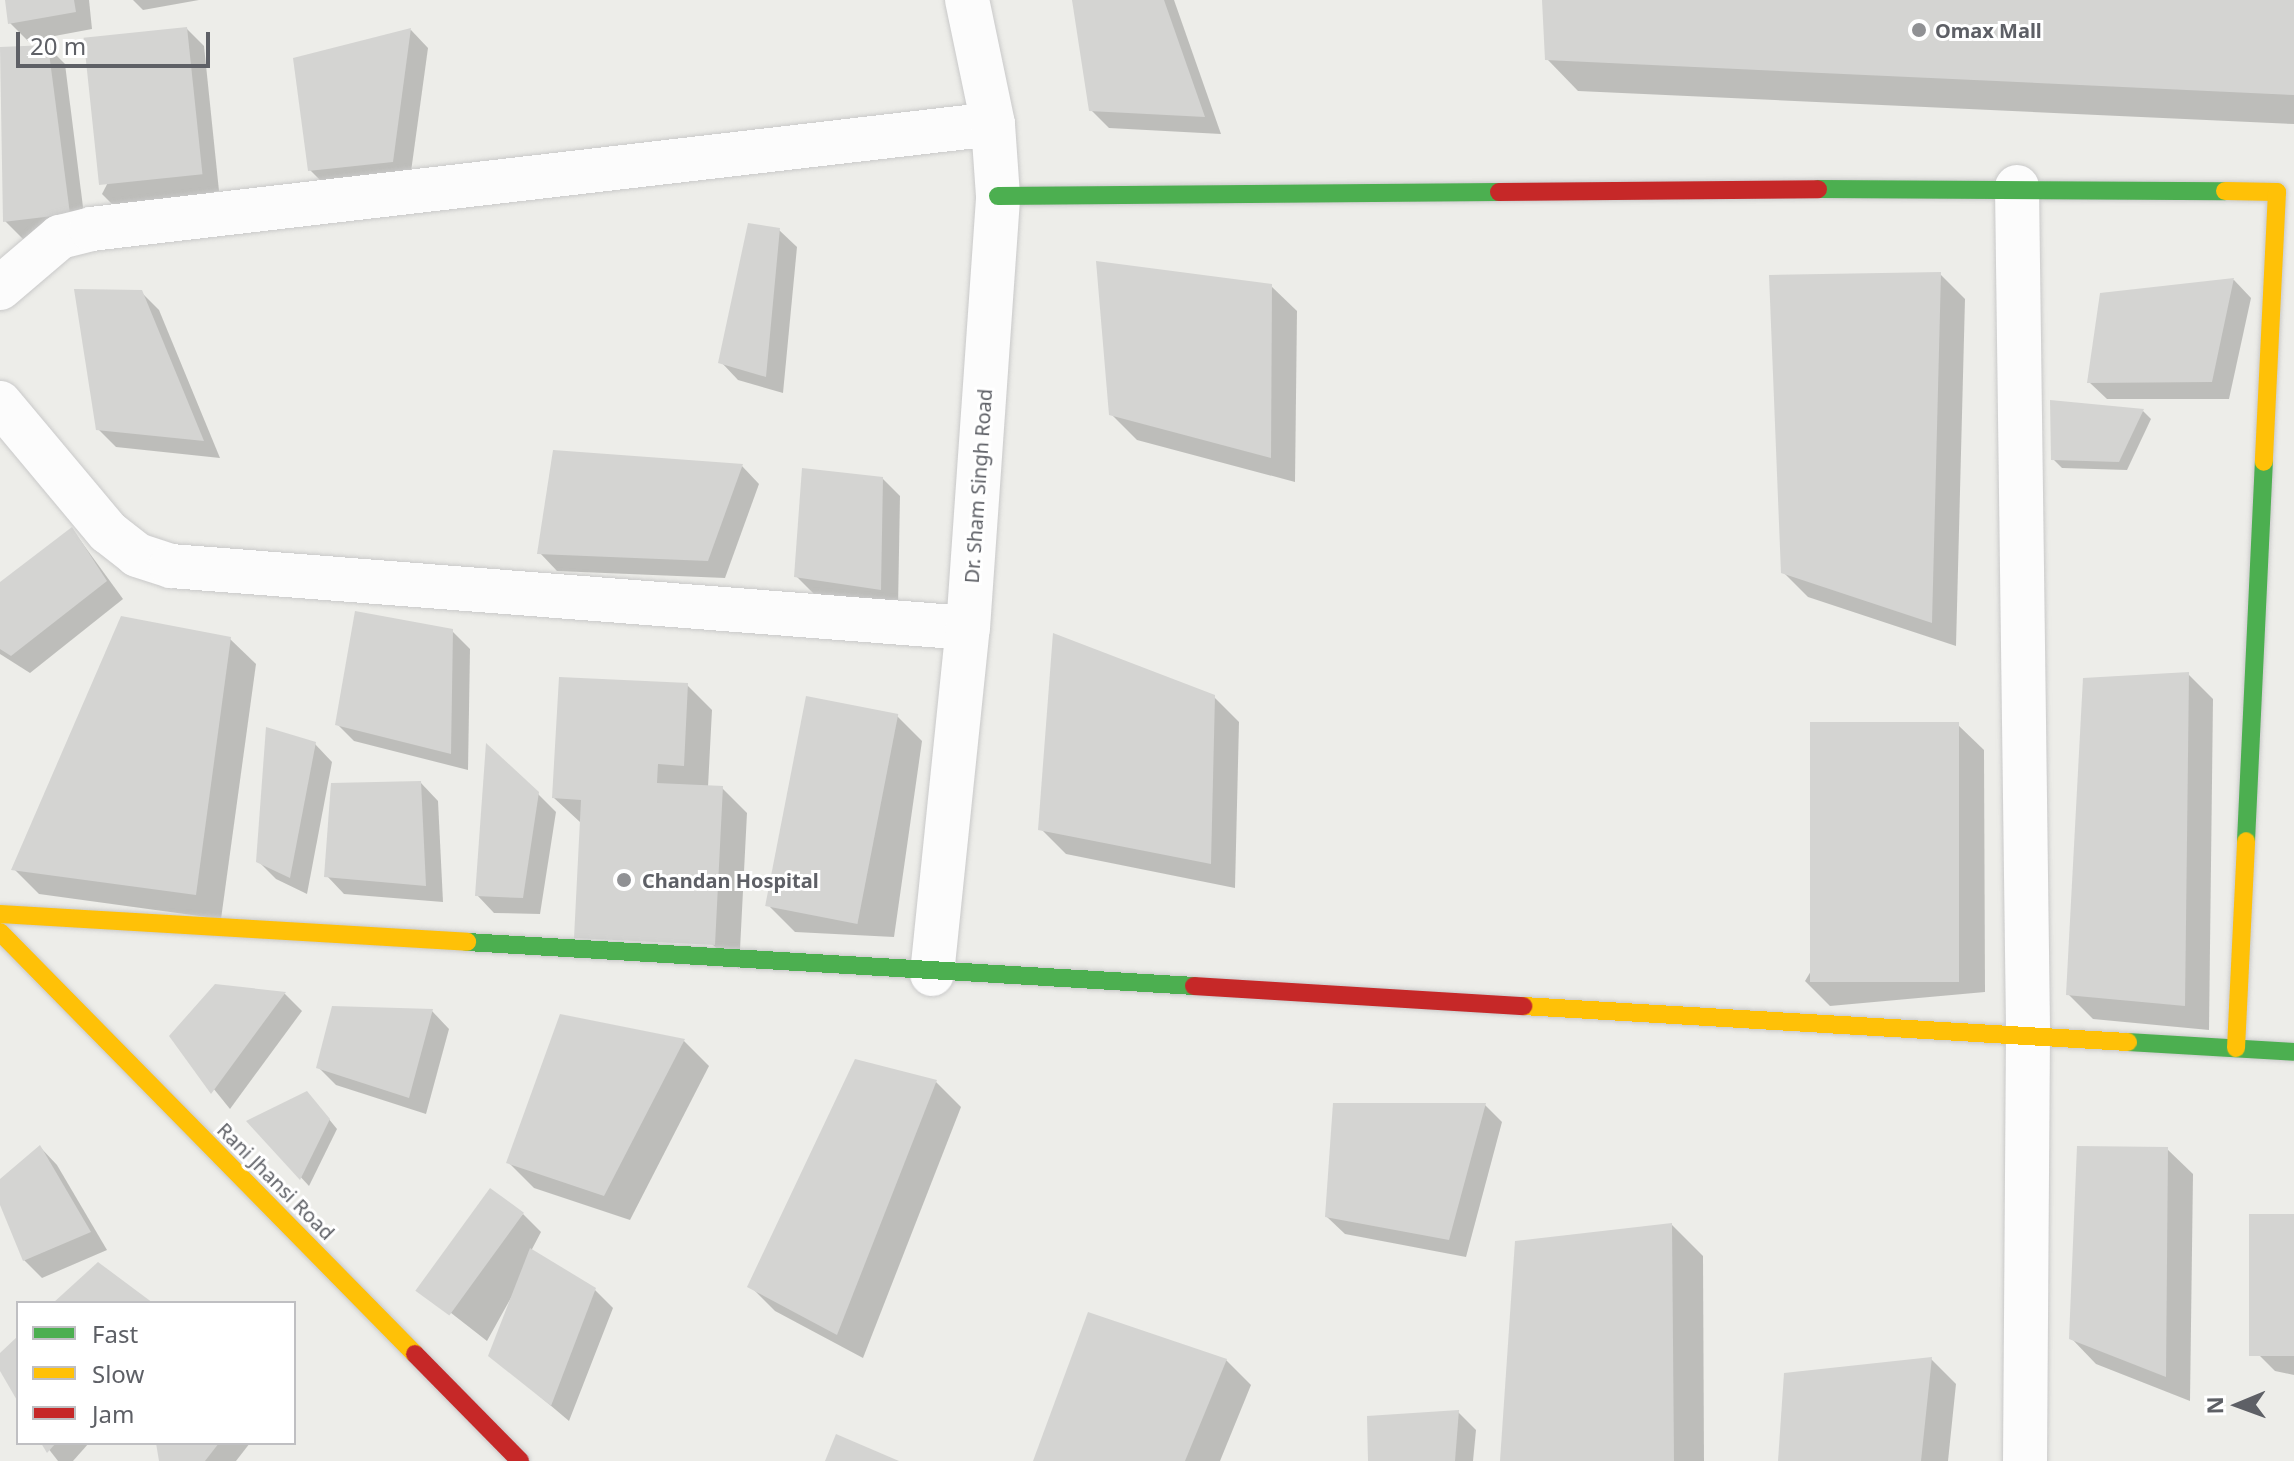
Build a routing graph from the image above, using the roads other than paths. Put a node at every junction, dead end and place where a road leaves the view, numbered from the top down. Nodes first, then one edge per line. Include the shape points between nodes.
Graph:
1 (967, 0) edge
2 (993, 124) junction
3 (2017, 187) junction
4 (2286, 190) edge
5 (998, 196) junction
6 (0, 288) edge
7 (0, 403) edge
8 (968, 628) junction
9 (0, 914) edge
10 (0, 932) edge
11 (932, 974) junction
12 (2028, 1032) junction
13 (2236, 1048) junction
14 (2294, 1052) edge
15 (520, 1461) edge
16 (2025, 1461) edge

1 - 2 street, Dr. Sham Singh Road
2 - 5 street, Dr. Sham Singh Road
2 - 6 street via 91,229 60,237
3 - 4 street
3 - 5 street
3 - 12 street
4 - 13 street
5 - 8 street, Dr. Sham Singh Road
7 - 8 street via 108,532 137,555 171,566
8 - 11 street, Dr. Sham Singh Road
9 - 11 street
10 - 15 street, Rani Jhansi Road
11 - 12 street
12 - 13 street
12 - 16 street
13 - 14 street

